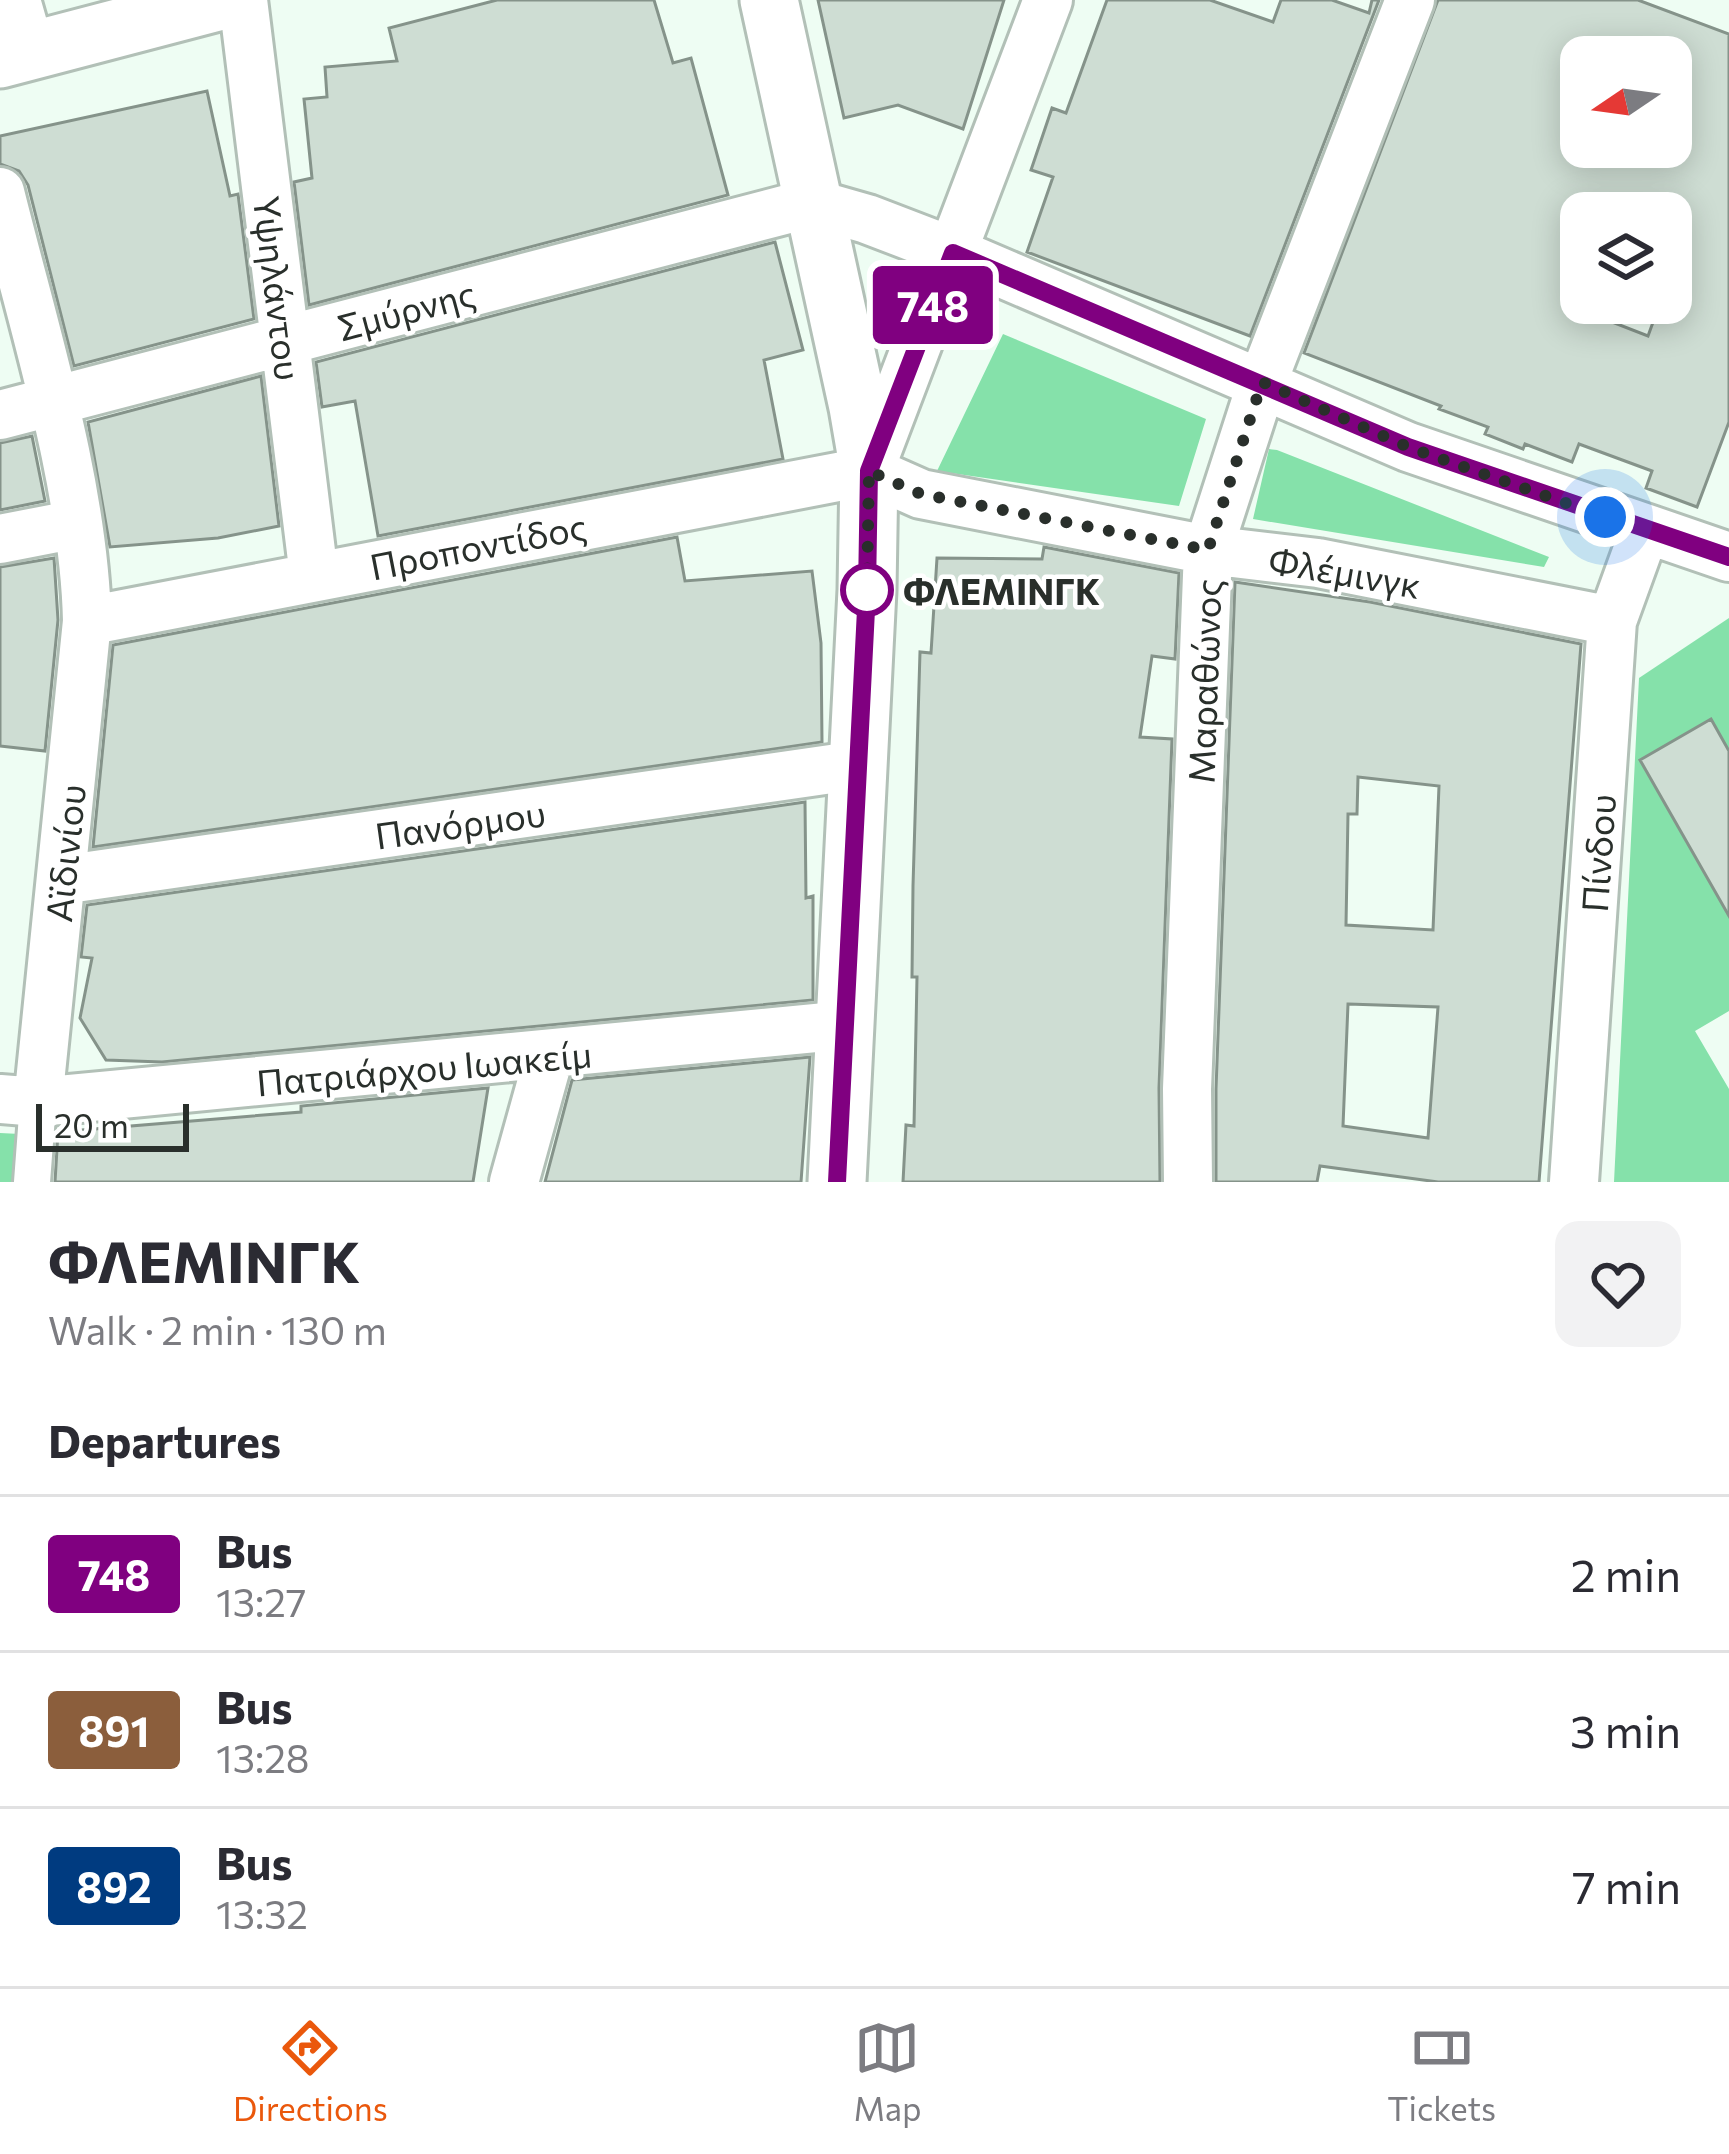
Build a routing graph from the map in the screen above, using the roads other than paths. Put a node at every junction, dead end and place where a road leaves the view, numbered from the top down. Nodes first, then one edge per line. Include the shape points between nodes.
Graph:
1 (225, 0) edge
2 (243, 0) edge
3 (769, 0) edge
4 (1048, 0) edge
5 (1410, 0) edge
6 (15, 36) edge
7 (0, 192) edge
8 (811, 203) junction
9 (953, 253) junction
10 (286, 340) junction
11 (1262, 382) junction
12 (52, 402) junction
13 (0, 415) edge
14 (869, 471) junction
15 (77, 524) junction
16 (1645, 530) junction
17 (0, 539) edge
18 (1208, 550) junction
19 (1729, 557) edge
20 (314, 576) junction
21 (87, 621) junction
22 (1612, 622) junction
23 (859, 765) junction
24 (62, 880) junction
25 (847, 1025) junction
26 (549, 1056) junction
27 (19, 1100) edge
28 (32, 1182) edge
29 (514, 1182) edge
30 (837, 1182) edge
31 (1188, 1182) edge
32 (1574, 1182) edge

1 - 6 street
2 - 10 street, Υψηλάντου
3 - 8 street
4 - 9 street
5 - 11 street, Μαραθώνος
7 - 12 street, Αϊδινίου
8 - 9 street
8 - 10 street, Σμύρνης
8 - 14 street
9 - 11 street
9 - 14 street
10 - 12 street, Σμύρνης
10 - 20 street, Υψηλάντου
11 - 16 street via 1408,447
11 - 18 street, Μαραθώνος
12 - 13 street, Σμύρνης
12 - 15 street, Αϊδινίου
14 - 18 street, Φλέμινγκ via 921,494
14 - 20 street, Προποντίδος
14 - 23 street
15 - 17 street
15 - 21 street, Αϊδινίου
16 - 19 street
16 - 22 street, Πίνδου
18 - 22 street, Φλέμινγκ via 1318,563
18 - 31 street, Μαραθώνος
20 - 21 street, Προποντίδος
21 - 24 street, Αϊδινίου
22 - 32 street, Πίνδου
23 - 24 street, Πανόρμου
23 - 25 street
24 - 27 street, Αϊδινίου
25 - 26 street, Πατριάρχου Ιωακείμ
25 - 30 street
26 - 27 street, Πατριάρχου Ιωακείμ
26 - 29 street
27 - 28 street, Αϊδινίου

